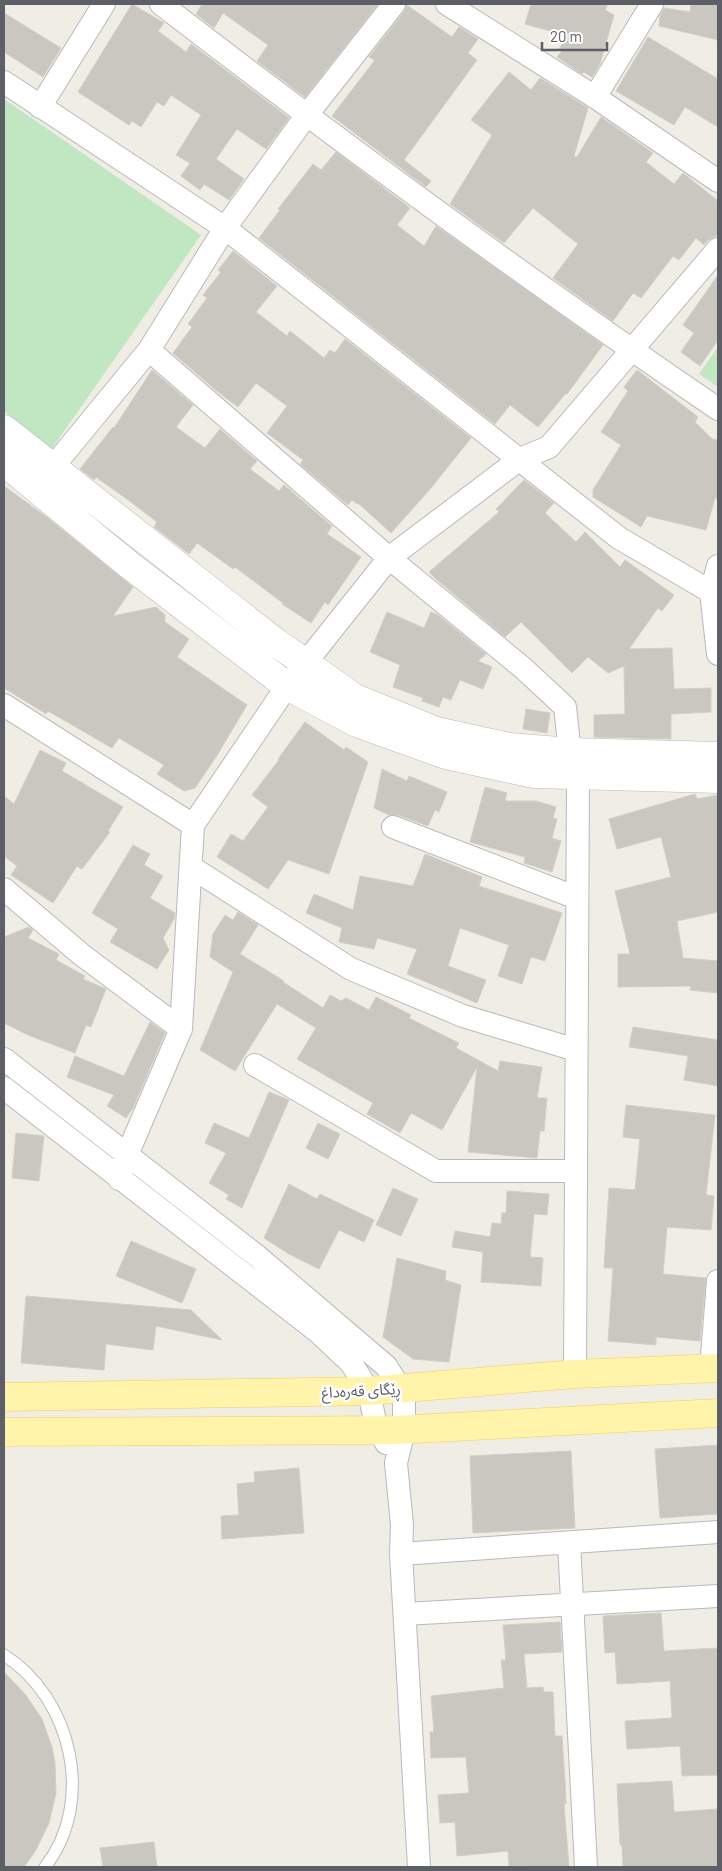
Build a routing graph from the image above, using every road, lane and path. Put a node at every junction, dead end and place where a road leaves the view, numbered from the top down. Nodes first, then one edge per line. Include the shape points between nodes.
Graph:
1 (104, 4) edge
2 (161, 4) edge
3 (394, 4) edge
4 (447, 4) edge
5 (652, 4) edge
6 (4, 82) edge
7 (595, 97) junction
8 (40, 107) junction
9 (306, 116) junction
10 (718, 181) edge
11 (225, 228) junction
12 (718, 249) edge
13 (149, 350) junction
14 (631, 350) junction
15 (718, 409) edge
16 (4, 429) edge
17 (520, 459) junction
18 (4, 462) edge
19 (52, 468) junction
20 (390, 558) junction
21 (718, 566) edge
22 (715, 594) edge
23 (718, 654) edge
24 (306, 663) junction
25 (287, 686) junction
26 (4, 705) edge
27 (718, 756) edge
28 (574, 764) junction
29 (718, 779) edge
30 (193, 825) junction
31 (393, 828) dead end
32 (191, 867) junction
33 (4, 889) edge
34 (577, 898) junction
35 (181, 1029) junction
36 (576, 1050) junction
37 (4, 1059) edge
38 (254, 1065) dead end
39 (4, 1088) edge
40 (128, 1155) junction
41 (576, 1171) junction
42 (119, 1179) junction
43 (718, 1281) edge
44 (715, 1368) edge
45 (575, 1374) junction
46 (400, 1388) junction
47 (369, 1391) junction
48 (4, 1397) edge
49 (718, 1413) edge
50 (391, 1430) junction
51 (4, 1432) edge
52 (718, 1532) edge
53 (569, 1543) junction
54 (401, 1554) junction
55 (718, 1596) edge
56 (572, 1605) junction
57 (405, 1614) junction
58 (4, 1656) edge
59 (45, 1867) edge
60 (419, 1867) edge
61 (586, 1867) edge

1 - 8 street
2 - 9 street
3 - 9 street
4 - 7 street
5 - 7 street
6 - 8 street
7 - 10 street
8 - 11 street
9 - 11 street
9 - 14 street
11 - 13 street
11 - 17 street
12 - 14 street
13 - 19 street
13 - 20 street
14 - 15 street
14 - 17 street via 548,447
16 - 19 street
17 - 20 street
17 - 22 street via 619,538
18 - 25 street via 128,564
19 - 24 street
20 - 24 street
20 - 28 street via 565,707
21 - 22 street
22 - 23 street
24 - 25 street
24 - 28 street via 355,698 436,731
25 - 28 street via 357,723 446,755 534,774
25 - 30 street
26 - 30 street
27 - 28 street
28 - 29 street
28 - 34 street
30 - 32 street
31 - 34 street
32 - 35 street
32 - 36 street via 350,969 463,1016
33 - 35 street via 82,955
34 - 36 street
35 - 40 street
36 - 41 street
37 - 40 street
38 - 41 street via 436,1171
39 - 42 street
40 - 42 street
40 - 46 street via 329,1316 386,1366
41 - 45 street
42 - 47 street via 317,1331 351,1363
43 - 44 street
44 - 45 main road, ڕێگای قەرەداغ
45 - 46 main road, ڕێگای قەرەداغ
46 - 47 main road, ڕێگای قەرەداغ
46 - 50 street via 404,1398
47 - 48 main road, ڕێگای قەرەداغ
47 - 50 street via 375,1422
49 - 50 main road
50 - 51 main road
50 - 54 street via 402,1525
52 - 53 street
53 - 54 street
53 - 56 street
54 - 57 street
55 - 56 street
56 - 57 street
56 - 61 street
57 - 60 street
58 - 59 lane via 21,1669 47,1698 64,1733 69,1752 72,1771 70,1810 57,1847

